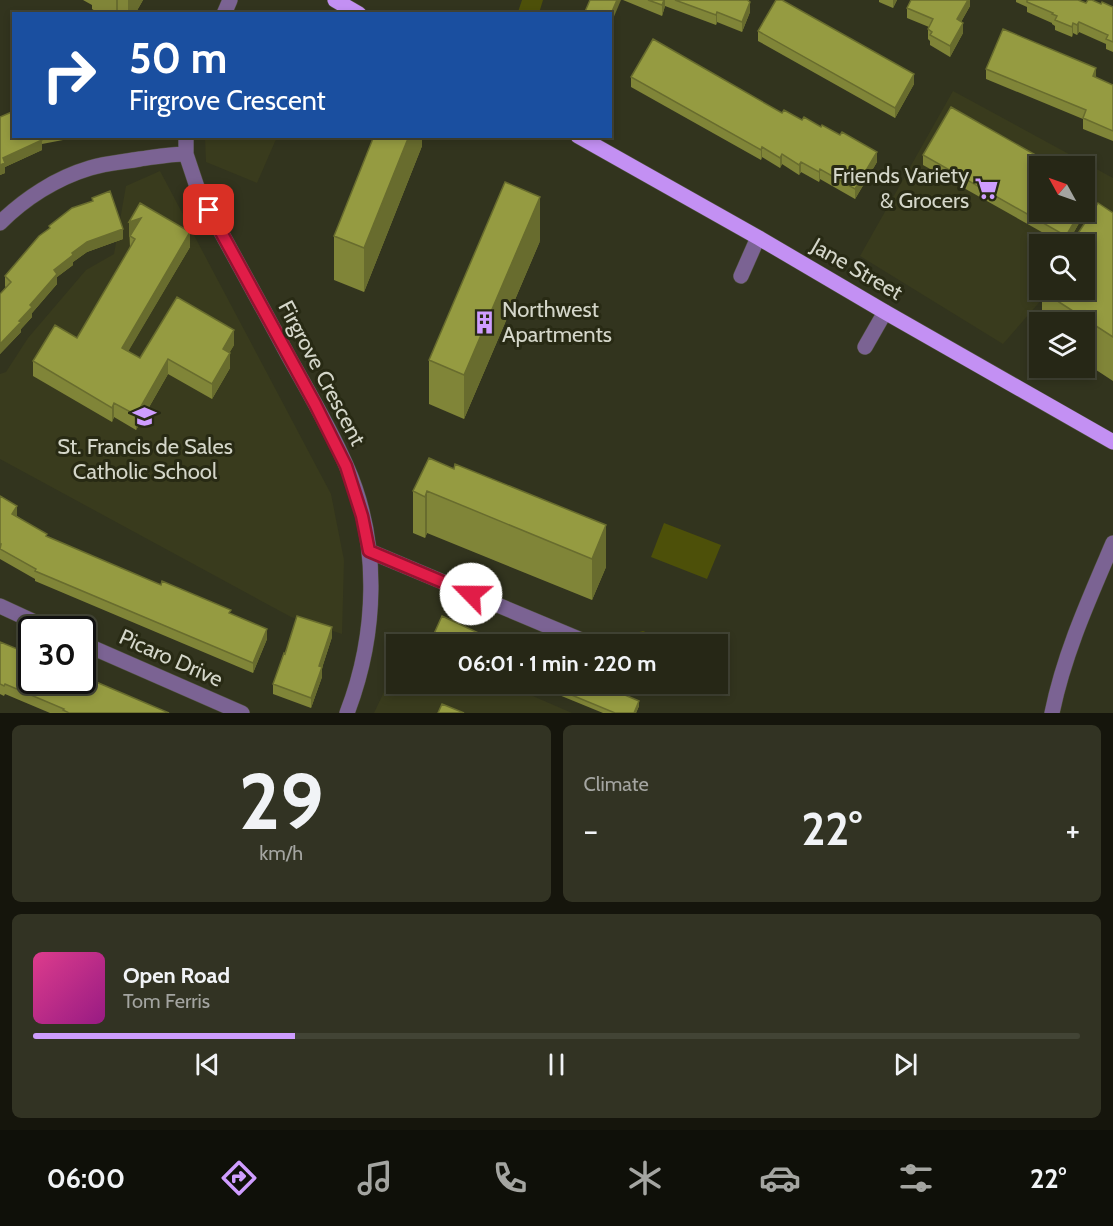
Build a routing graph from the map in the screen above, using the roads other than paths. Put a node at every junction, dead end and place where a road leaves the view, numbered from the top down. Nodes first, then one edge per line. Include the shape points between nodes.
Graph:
1 (335, 0) edge
2 (356, 12) edge
3 (186, 138) edge
4 (582, 138) edge
5 (186, 154) junction
6 (0, 223) edge
7 (759, 238) junction
8 (741, 276) dead end
9 (885, 312) junction
10 (866, 347) dead end
11 (1113, 442) edge
12 (1113, 543) edge
13 (369, 551) junction
14 (0, 606) edge
15 (19, 616) edge
16 (567, 634) edge
17 (96, 649) edge
18 (242, 713) edge
19 (346, 713) edge
20 (1052, 713) edge

1 - 2 main road
3 - 5 street, Firgrove Crescent
4 - 7 main road, Jane Street
5 - 6 street via 88,169 35,194
5 - 13 street, Firgrove Crescent via 198,190 346,466
7 - 8 street
7 - 9 main road, Jane Street
9 - 10 street
9 - 11 main road, Jane Street
12 - 20 street via 1073,638
13 - 16 street
13 - 19 street, Firgrove Crescent via 371,589 366,646
14 - 15 street
17 - 18 street, Picaro Drive

